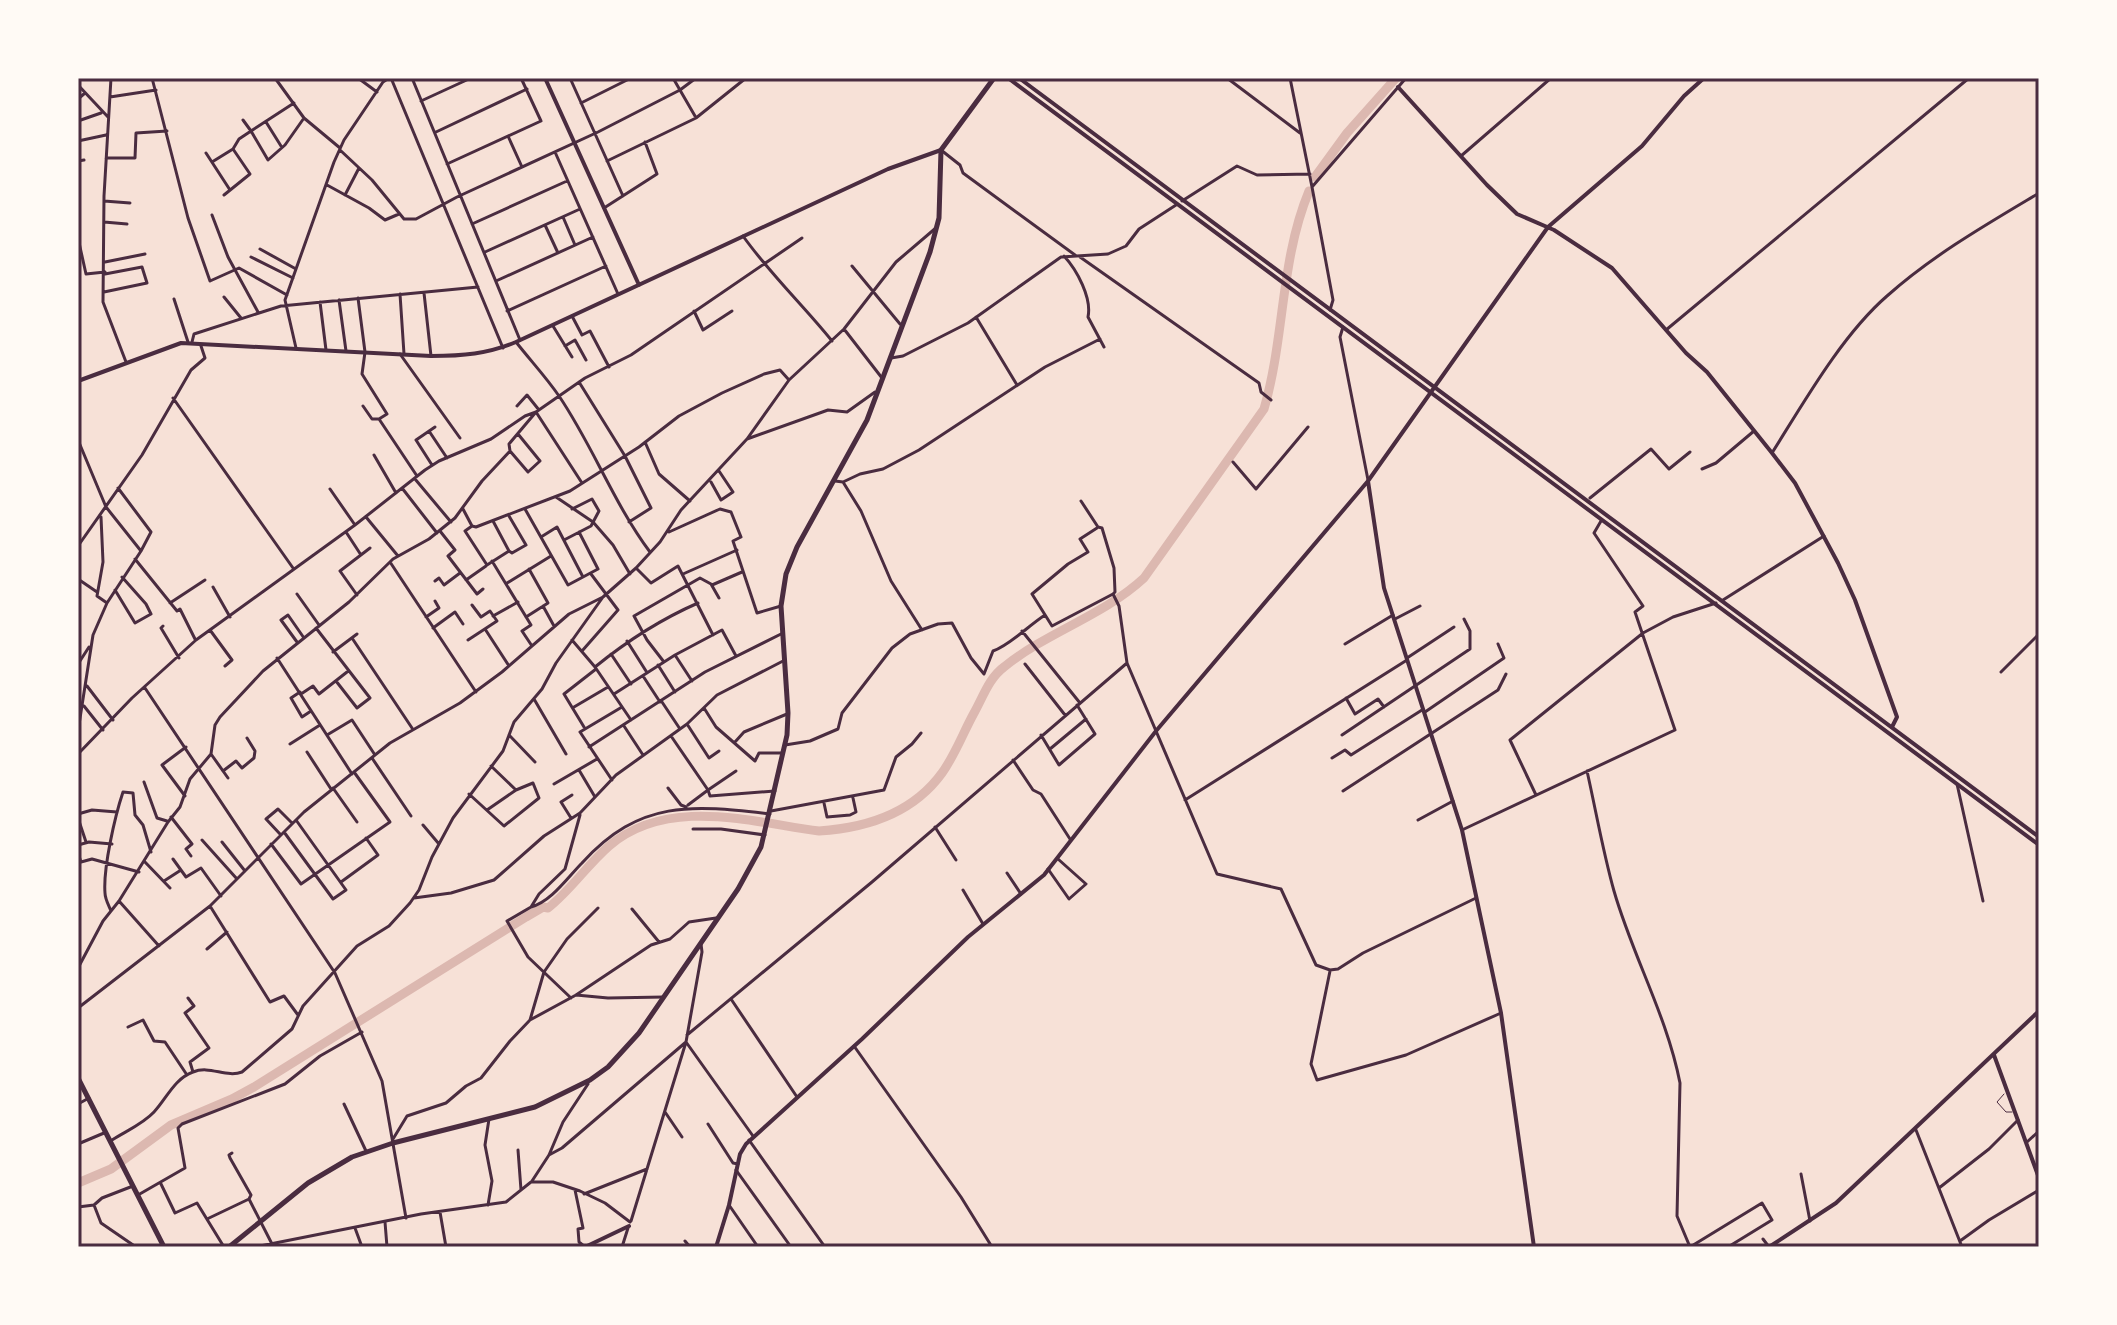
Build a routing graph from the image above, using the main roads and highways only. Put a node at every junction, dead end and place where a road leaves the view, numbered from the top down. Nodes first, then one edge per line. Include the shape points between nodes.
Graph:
1 (994, 78) edge
2 (78, 1078) edge
3 (164, 1247) edge
4 (226, 1247) edge

1 - 4 main road via 941,150 937,227 867,420 791,561 781,606 788,713 770,814 751,867 701,944 622,1053 590,1080 549,1102 366,1151 322,1173
2 - 3 main road

